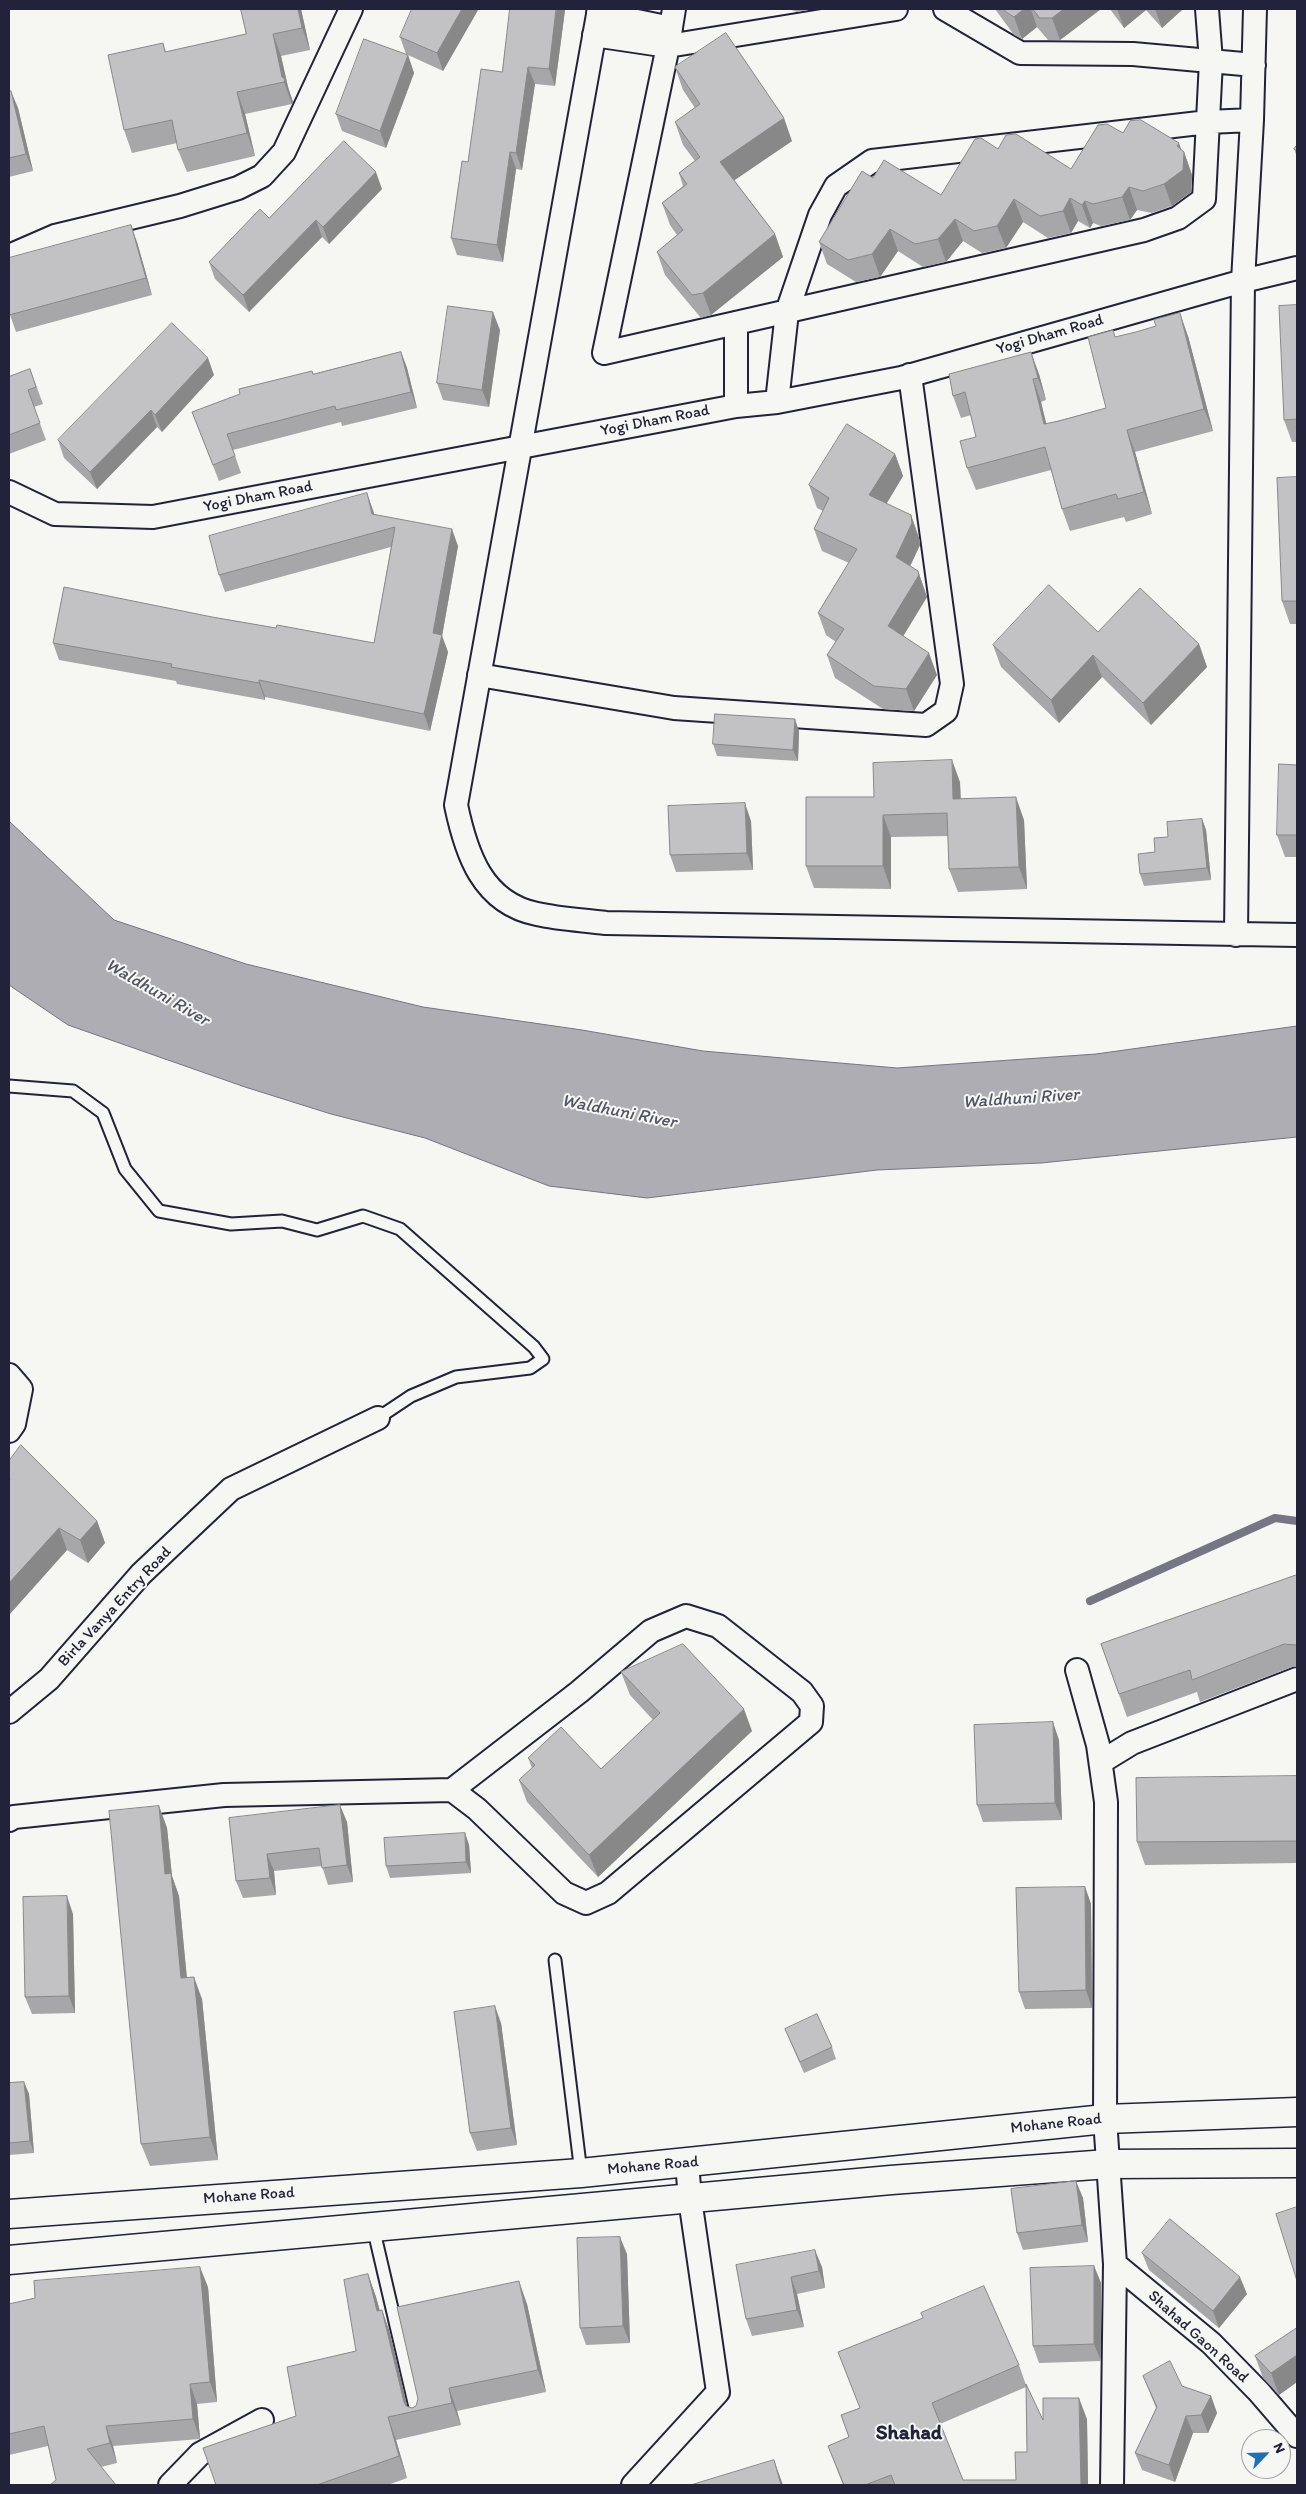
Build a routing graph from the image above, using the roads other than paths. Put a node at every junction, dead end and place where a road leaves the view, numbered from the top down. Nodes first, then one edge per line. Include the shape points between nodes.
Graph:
1 (351, 9) edge
2 (896, 9) edge
3 (944, 9) edge
4 (1207, 9) edge
5 (1255, 9) edge
6 (599, 11) edge
7 (671, 28) edge
8 (594, 35) junction
9 (1211, 61) junction
10 (1254, 65) junction
11 (1252, 120) junction
12 (1208, 122) junction
13 (9, 256) edge
14 (1297, 268) edge
15 (1243, 281) junction
16 (787, 312) junction
17 (736, 323) junction
18 (910, 375) junction
19 (777, 402) junction
20 (736, 406) junction
21 (519, 447) junction
22 (9, 492) edge
23 (479, 675) junction
24 (1236, 935) junction
25 (1297, 935) edge
26 (9, 1086) edge
27 (9, 1375) edge
28 (378, 1418) joint
29 (9, 1431) edge
30 (1077, 1670) dead end
31 (1297, 1679) edge
32 (9, 1712) edge
33 (1101, 1762) junction
34 (452, 1790) junction
35 (9, 1820) edge
36 (555, 1960) dead end
37 (1297, 2112) edge
38 (1105, 2119) junction
39 (687, 2163) junction
40 (1297, 2163) edge
41 (1108, 2164) junction
42 (581, 2173) junction
43 (690, 2199) junction
44 (9, 2214) edge
45 (373, 2227) junction
46 (9, 2260) edge
47 (1115, 2264) junction
48 (262, 2420) dead end
49 (418, 2423) edge
50 (1297, 2436) edge
51 (170, 2485) edge
52 (633, 2485) edge
53 (1112, 2485) edge

1 - 13 street via 284,152 262,176 238,188 180,206 55,236
2 - 7 street
3 - 9 street via 1020,53 1133,54
4 - 9 street
5 - 10 street
6 - 7 street
6 - 8 street
7 - 8 street
7 - 17 street via 604,353
8 - 21 street
9 - 10 street
9 - 12 street
10 - 11 street
11 - 12 street
11 - 15 street
12 - 16 street via 1204,199 1178,218 1144,230
12 - 16 street via 872,161 836,186 820,215
14 - 15 street, Yogi Dham Road
15 - 18 street, Yogi Dham Road
15 - 24 street
16 - 17 street
16 - 19 street
17 - 20 street
18 - 19 street, Yogi Dham Road
18 - 23 street via 952,684 946,711 926,725 674,708
19 - 20 street, Yogi Dham Road
20 - 21 street, Yogi Dham Road
21 - 22 street, Yogi Dham Road via 153,517 55,514
21 - 23 street
23 - 24 street via 456,805 464,842 482,881 509,904 535,914 606,923
24 - 25 street
26 - 28 lane via 73,1091 103,1113 125,1169 159,1211 231,1224 282,1221 317,1230 363,1216 400,1229 534,1347 542,1359 530,1368 456,1377 411,1396
27 - 29 street via 21,1389 14,1424
28 - 32 street, Birla Vanya Entry Road via 231,1489 141,1574 49,1679
30 - 33 street
31 - 33 street via 1132,1743
33 - 38 street via 1106,1802
34 - 34 street via 579,1692 651,1631 686,1616 718,1626 802,1692 812,1706 811,1722 608,1893 586,1903 564,1893 477,1809
34 - 35 street via 224,1794
36 - 42 lane
37 - 38 main road, Mohane Road
38 - 39 main road, Mohane Road
38 - 41 street
39 - 42 main road, Mohane Road
39 - 43 street
40 - 41 main road
41 - 43 main road
41 - 47 street
42 - 44 main road, Mohane Road
43 - 45 main road
43 - 52 street via 718,2392
45 - 46 main road
45 - 49 lane
47 - 50 street, Shahad Gaon Road via 1211,2344
47 - 53 street
48 - 51 street via 200,2454

